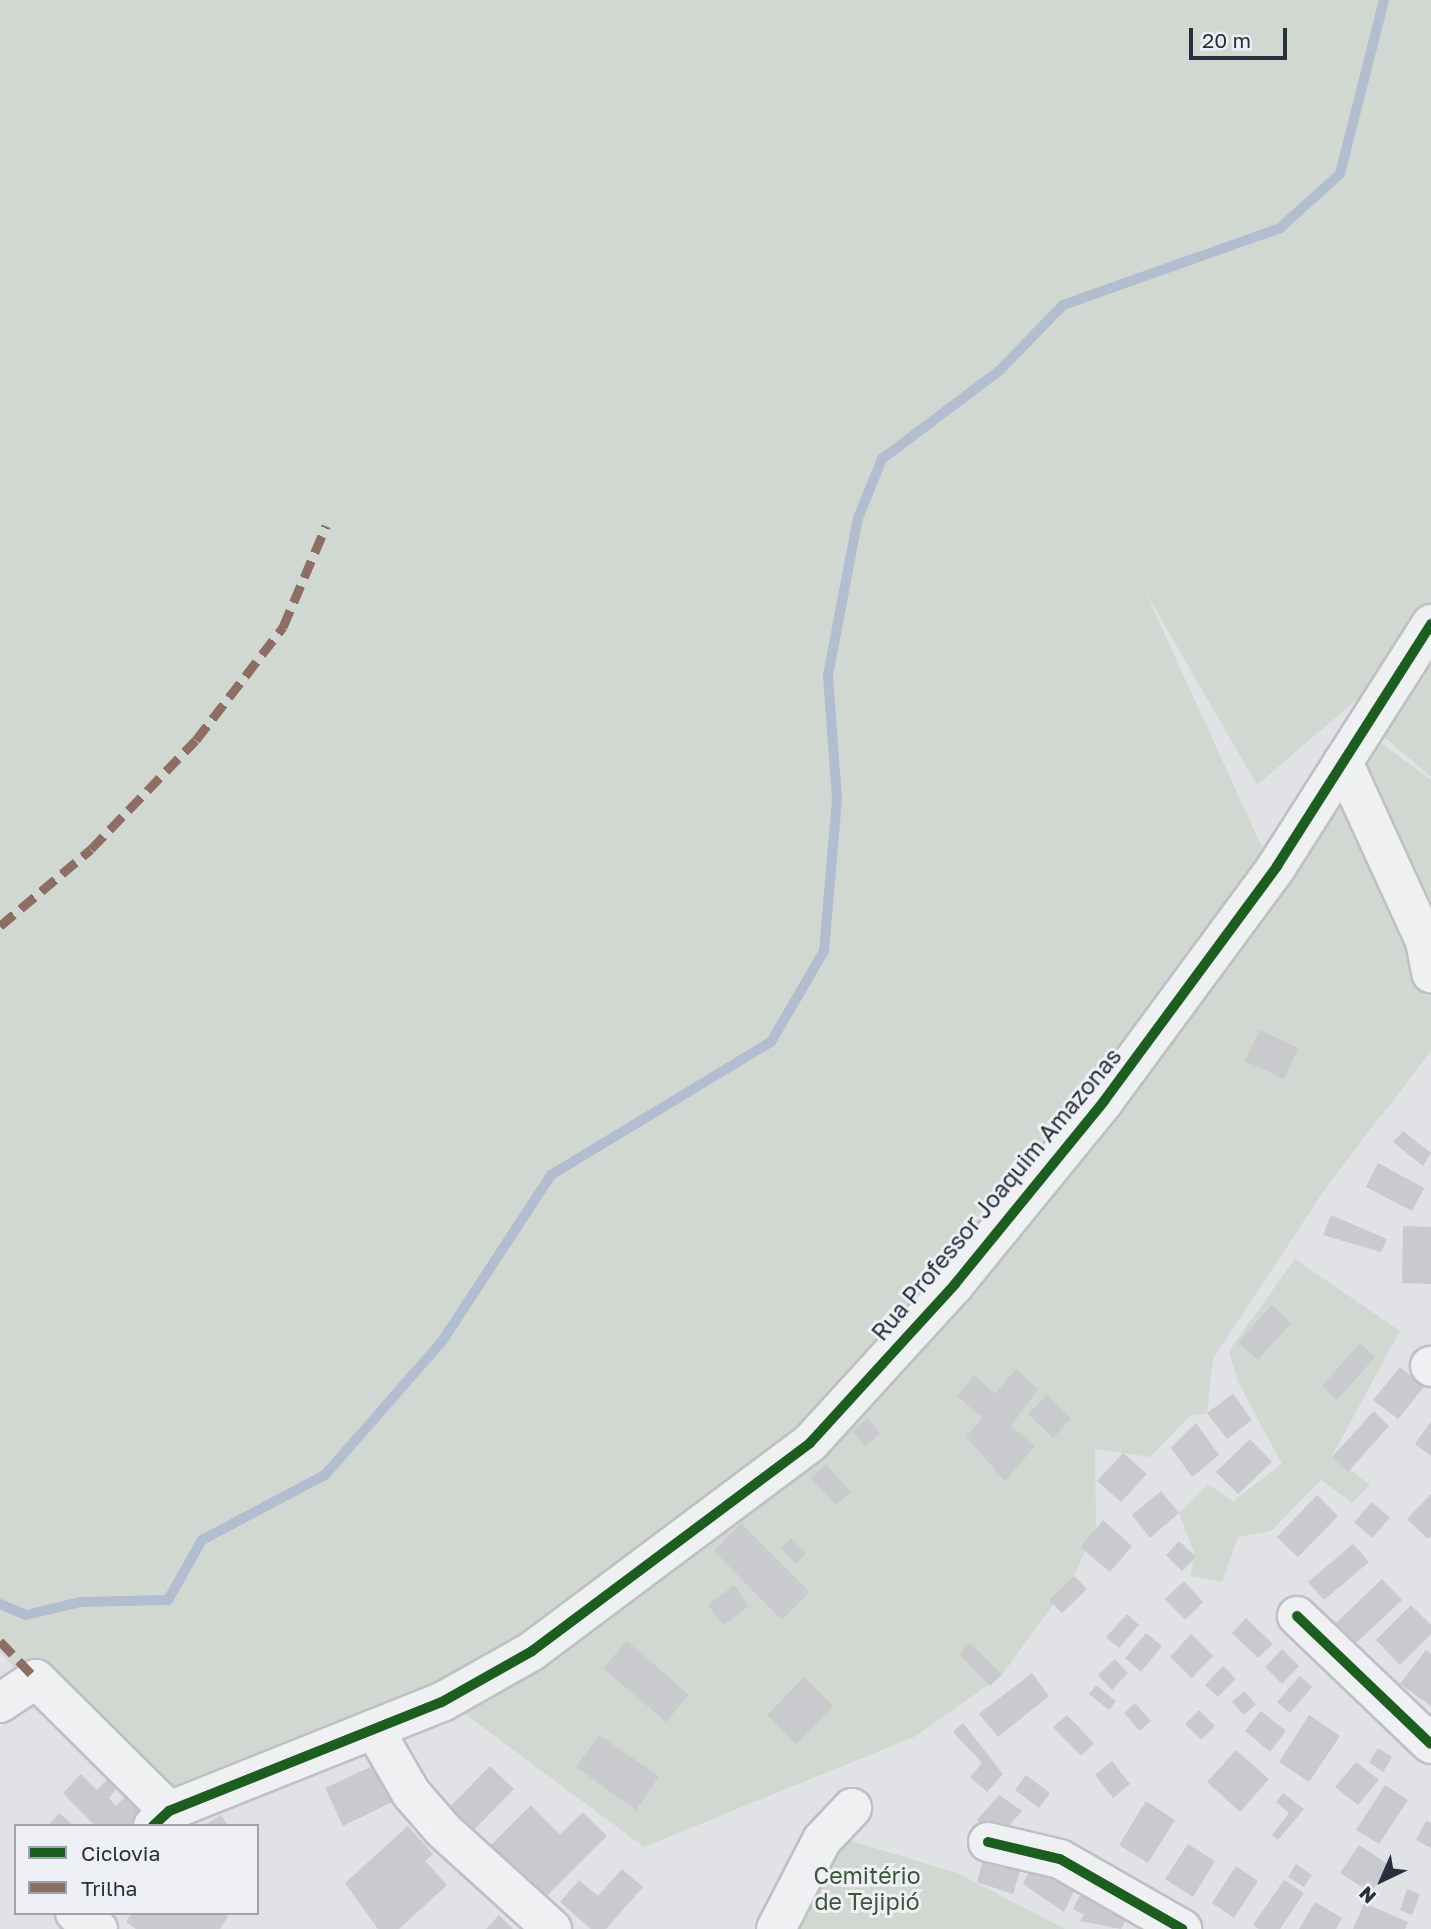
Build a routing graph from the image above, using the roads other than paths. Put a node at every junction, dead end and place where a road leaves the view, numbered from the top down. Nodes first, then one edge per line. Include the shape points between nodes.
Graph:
1 (1431, 624) edge
2 (1343, 762) junction
3 (1431, 973) edge
4 (1297, 1616) dead end
5 (0, 1703) edge
6 (374, 1729) junction
7 (1431, 1744) edge
8 (852, 1808) dead end
9 (161, 1818) edge
10 (988, 1842) dead end
11 (72, 1915) edge
12 (77, 1915) edge
13 (56, 1929) edge
14 (98, 1929) edge
15 (552, 1929) edge
16 (776, 1929) edge
17 (1182, 1929) edge

1 - 2 street, Rua Professor Joaquim Amazonas
2 - 3 street via 1425,941
2 - 6 street, Rua Professor Joaquim Amazonas via 1277,866 1104,1101 955,1283 810,1443 532,1651 442,1702
4 - 7 street
5 - 9 street via 36,1679
6 - 9 street, Rua Professor Joaquim Amazonas
6 - 15 street via 411,1793 443,1830
8 - 16 street via 822,1840
10 - 17 street via 1060,1859
11 - 13 street
12 - 14 street

